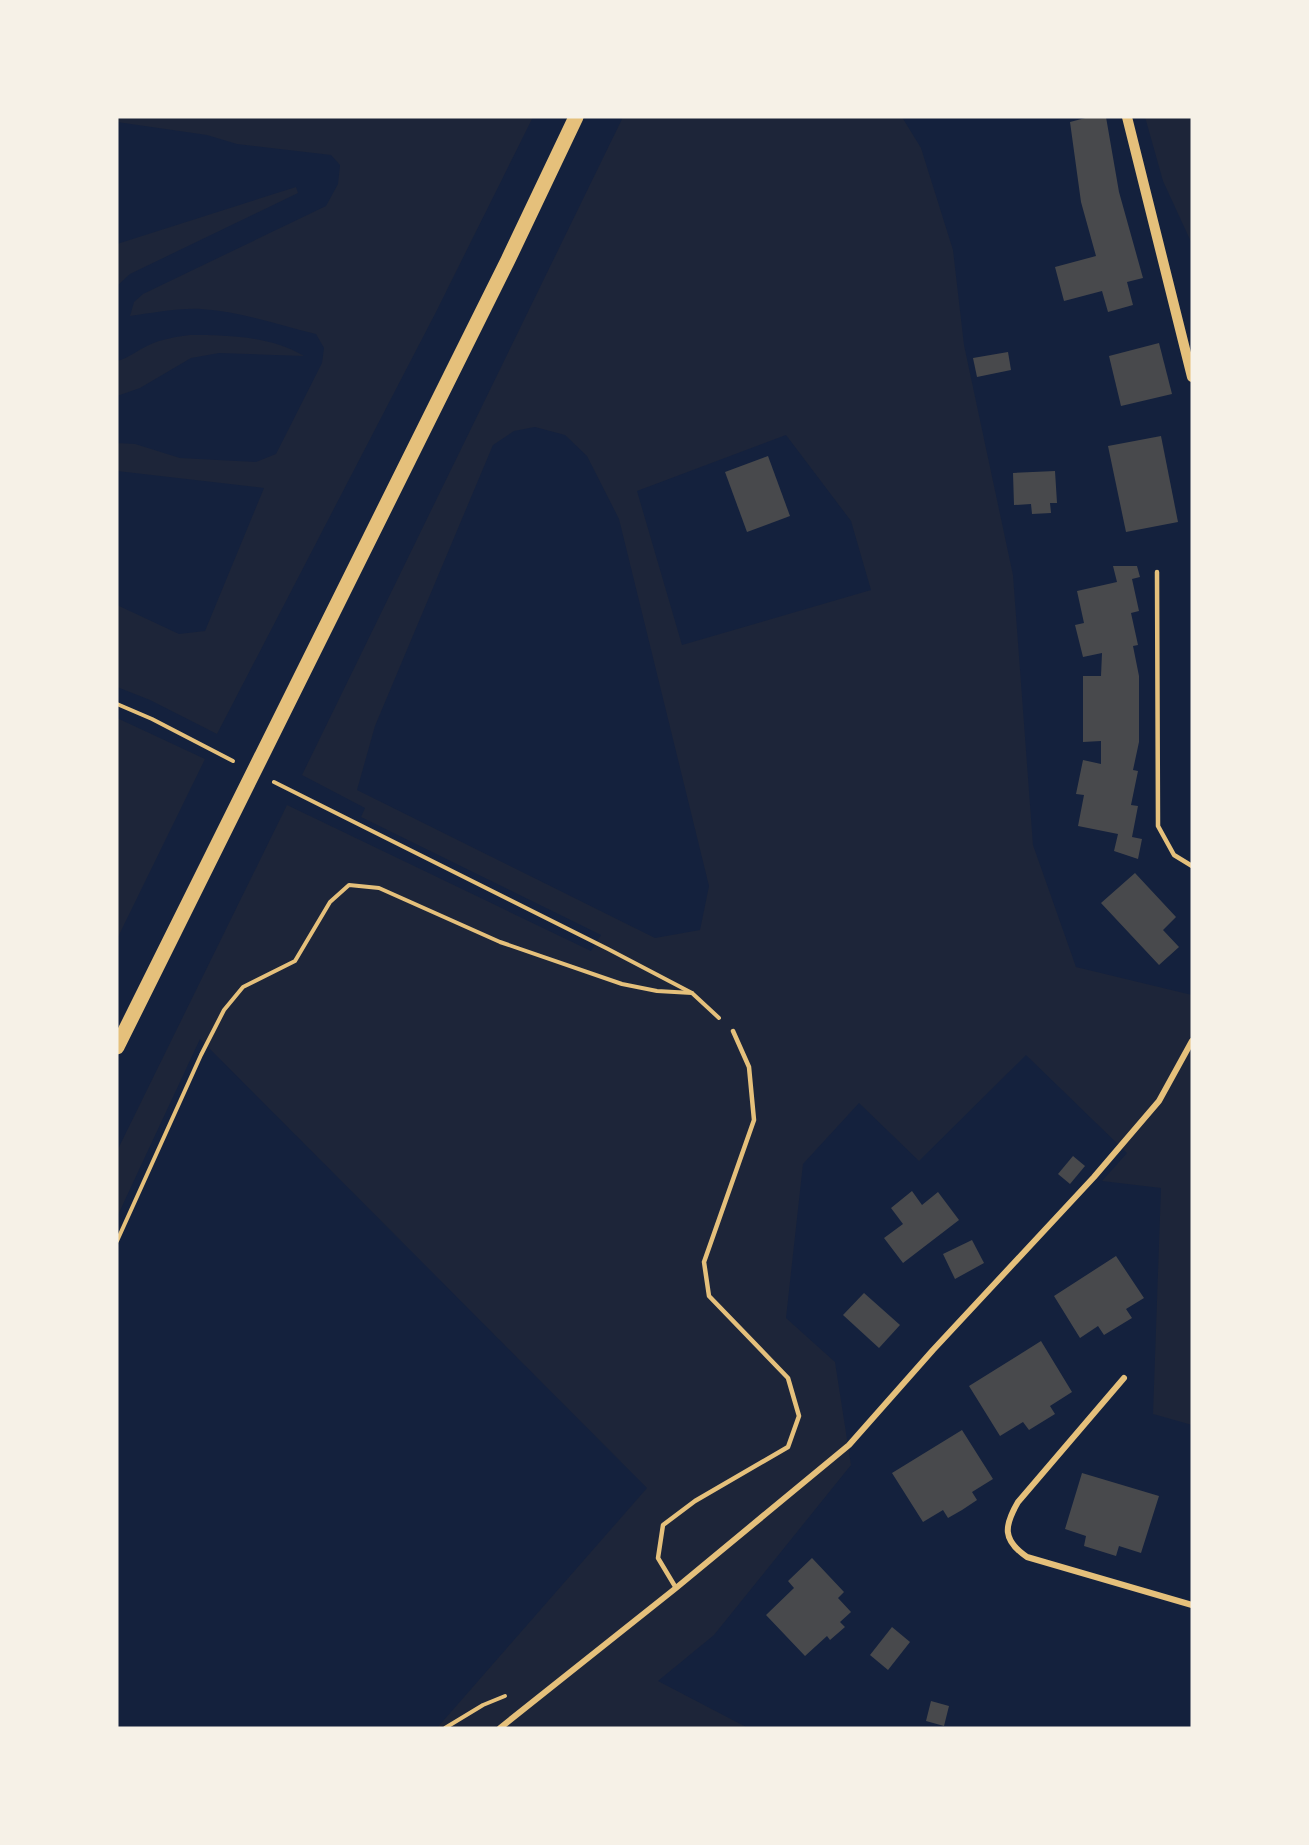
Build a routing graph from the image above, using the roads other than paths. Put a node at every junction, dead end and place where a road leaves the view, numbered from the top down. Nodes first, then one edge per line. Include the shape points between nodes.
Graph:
1 (576, 117) edge
2 (1126, 117) edge
3 (1192, 377) edge
4 (1157, 573) dead end
5 (1192, 866) edge
6 (733, 1031) road end
7 (1192, 1041) edge
8 (117, 1047) edge
9 (1124, 1378) dead end
10 (676, 1588) junction
11 (1192, 1605) edge
12 (500, 1728) edge

1 - 8 main road
2 - 3 street
4 - 5 lane via 1158,826 1174,855
6 - 10 lane via 749,1067 754,1119 704,1262 709,1296 788,1378 799,1416 788,1447 695,1501 663,1525 658,1558
7 - 10 street via 1159,1101 849,1445
9 - 11 street via 1018,1502 1008,1519 1008,1533 1014,1548 1028,1557
10 - 12 street

